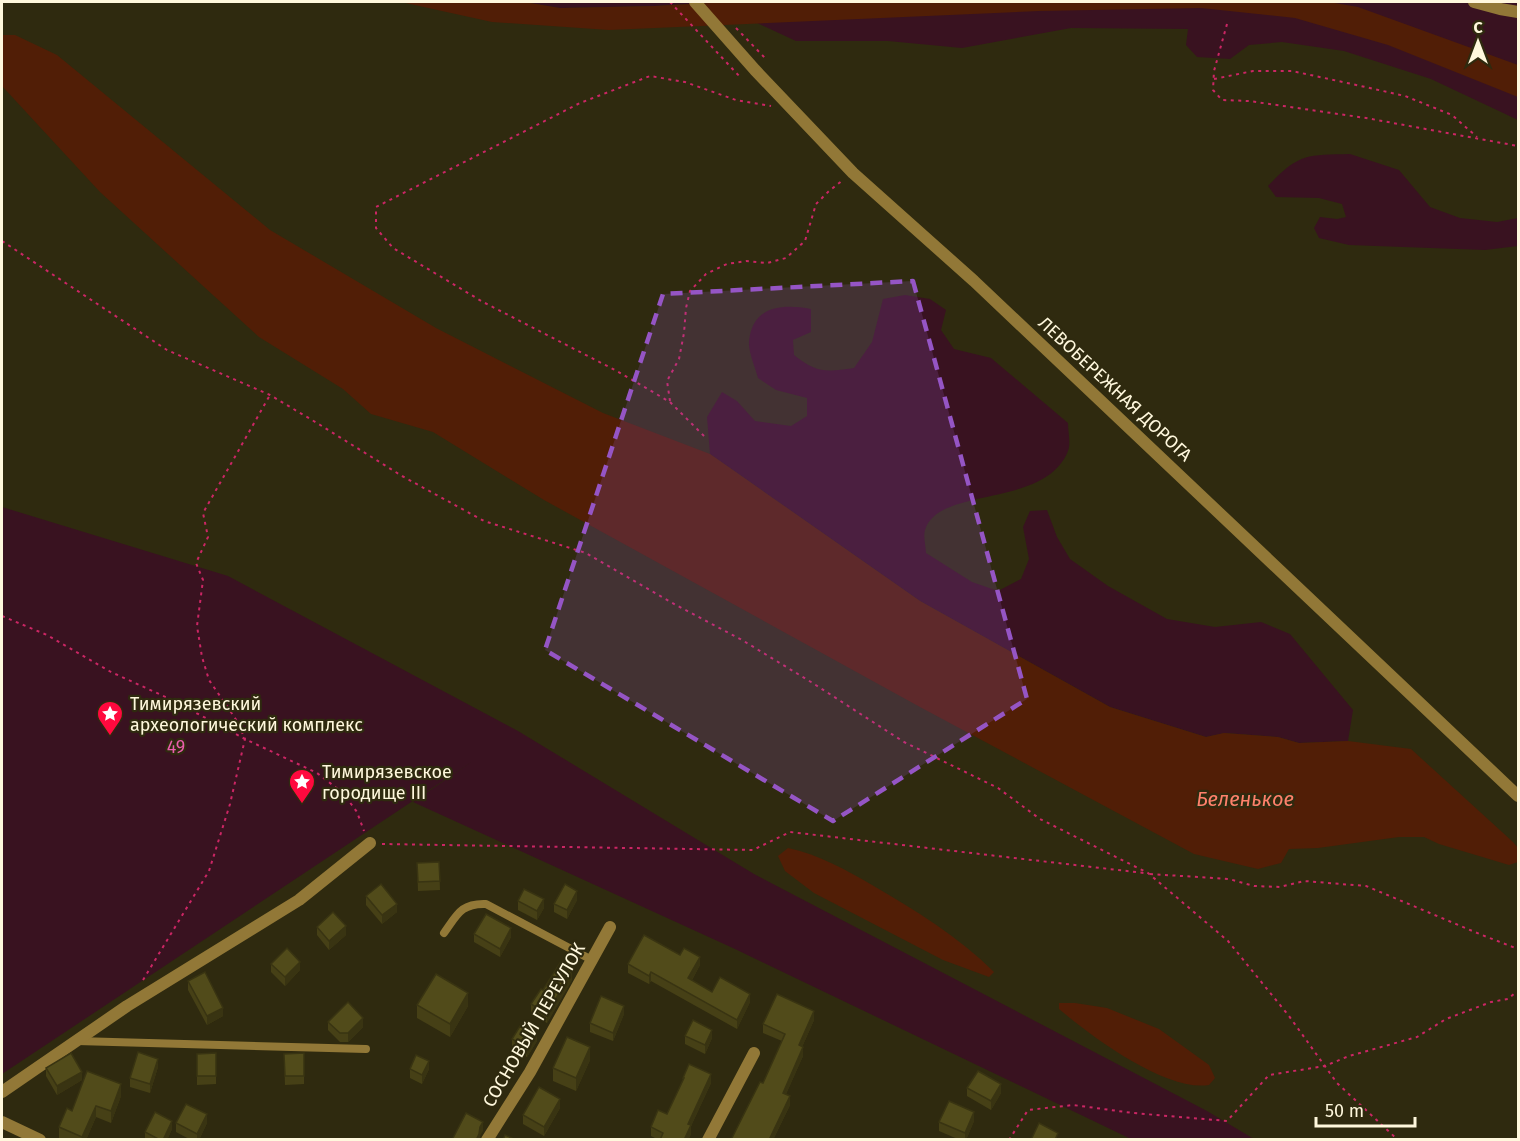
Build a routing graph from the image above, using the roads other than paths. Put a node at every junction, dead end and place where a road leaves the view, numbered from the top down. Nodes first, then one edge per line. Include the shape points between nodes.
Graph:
1 (694, 2) edge
2 (1474, 2) edge
3 (1513, 8) edge
4 (1518, 796) edge
5 (370, 843) road end
6 (610, 927) dead end
7 (444, 933) dead end
8 (592, 960) junction
9 (77, 1041) junction
10 (366, 1050) dead end
11 (754, 1053) dead end
12 (2, 1092) edge
13 (2, 1122) edge
14 (40, 1140) edge
15 (487, 1140) edge
16 (708, 1140) edge

1 - 4 street, ЛЕВОБЕРЕЖНАЯ ДОРОГА via 853,173 999,305
2 - 3 street
5 - 9 street via 299,900
6 - 8 street, СОСНОВЫЙ ПЕРЕУЛОК
7 - 8 lane via 463,907 486,904
8 - 15 street, СОСНОВЫЙ ПЕРЕУЛОК
9 - 10 lane
9 - 12 street
11 - 16 street
13 - 14 street

